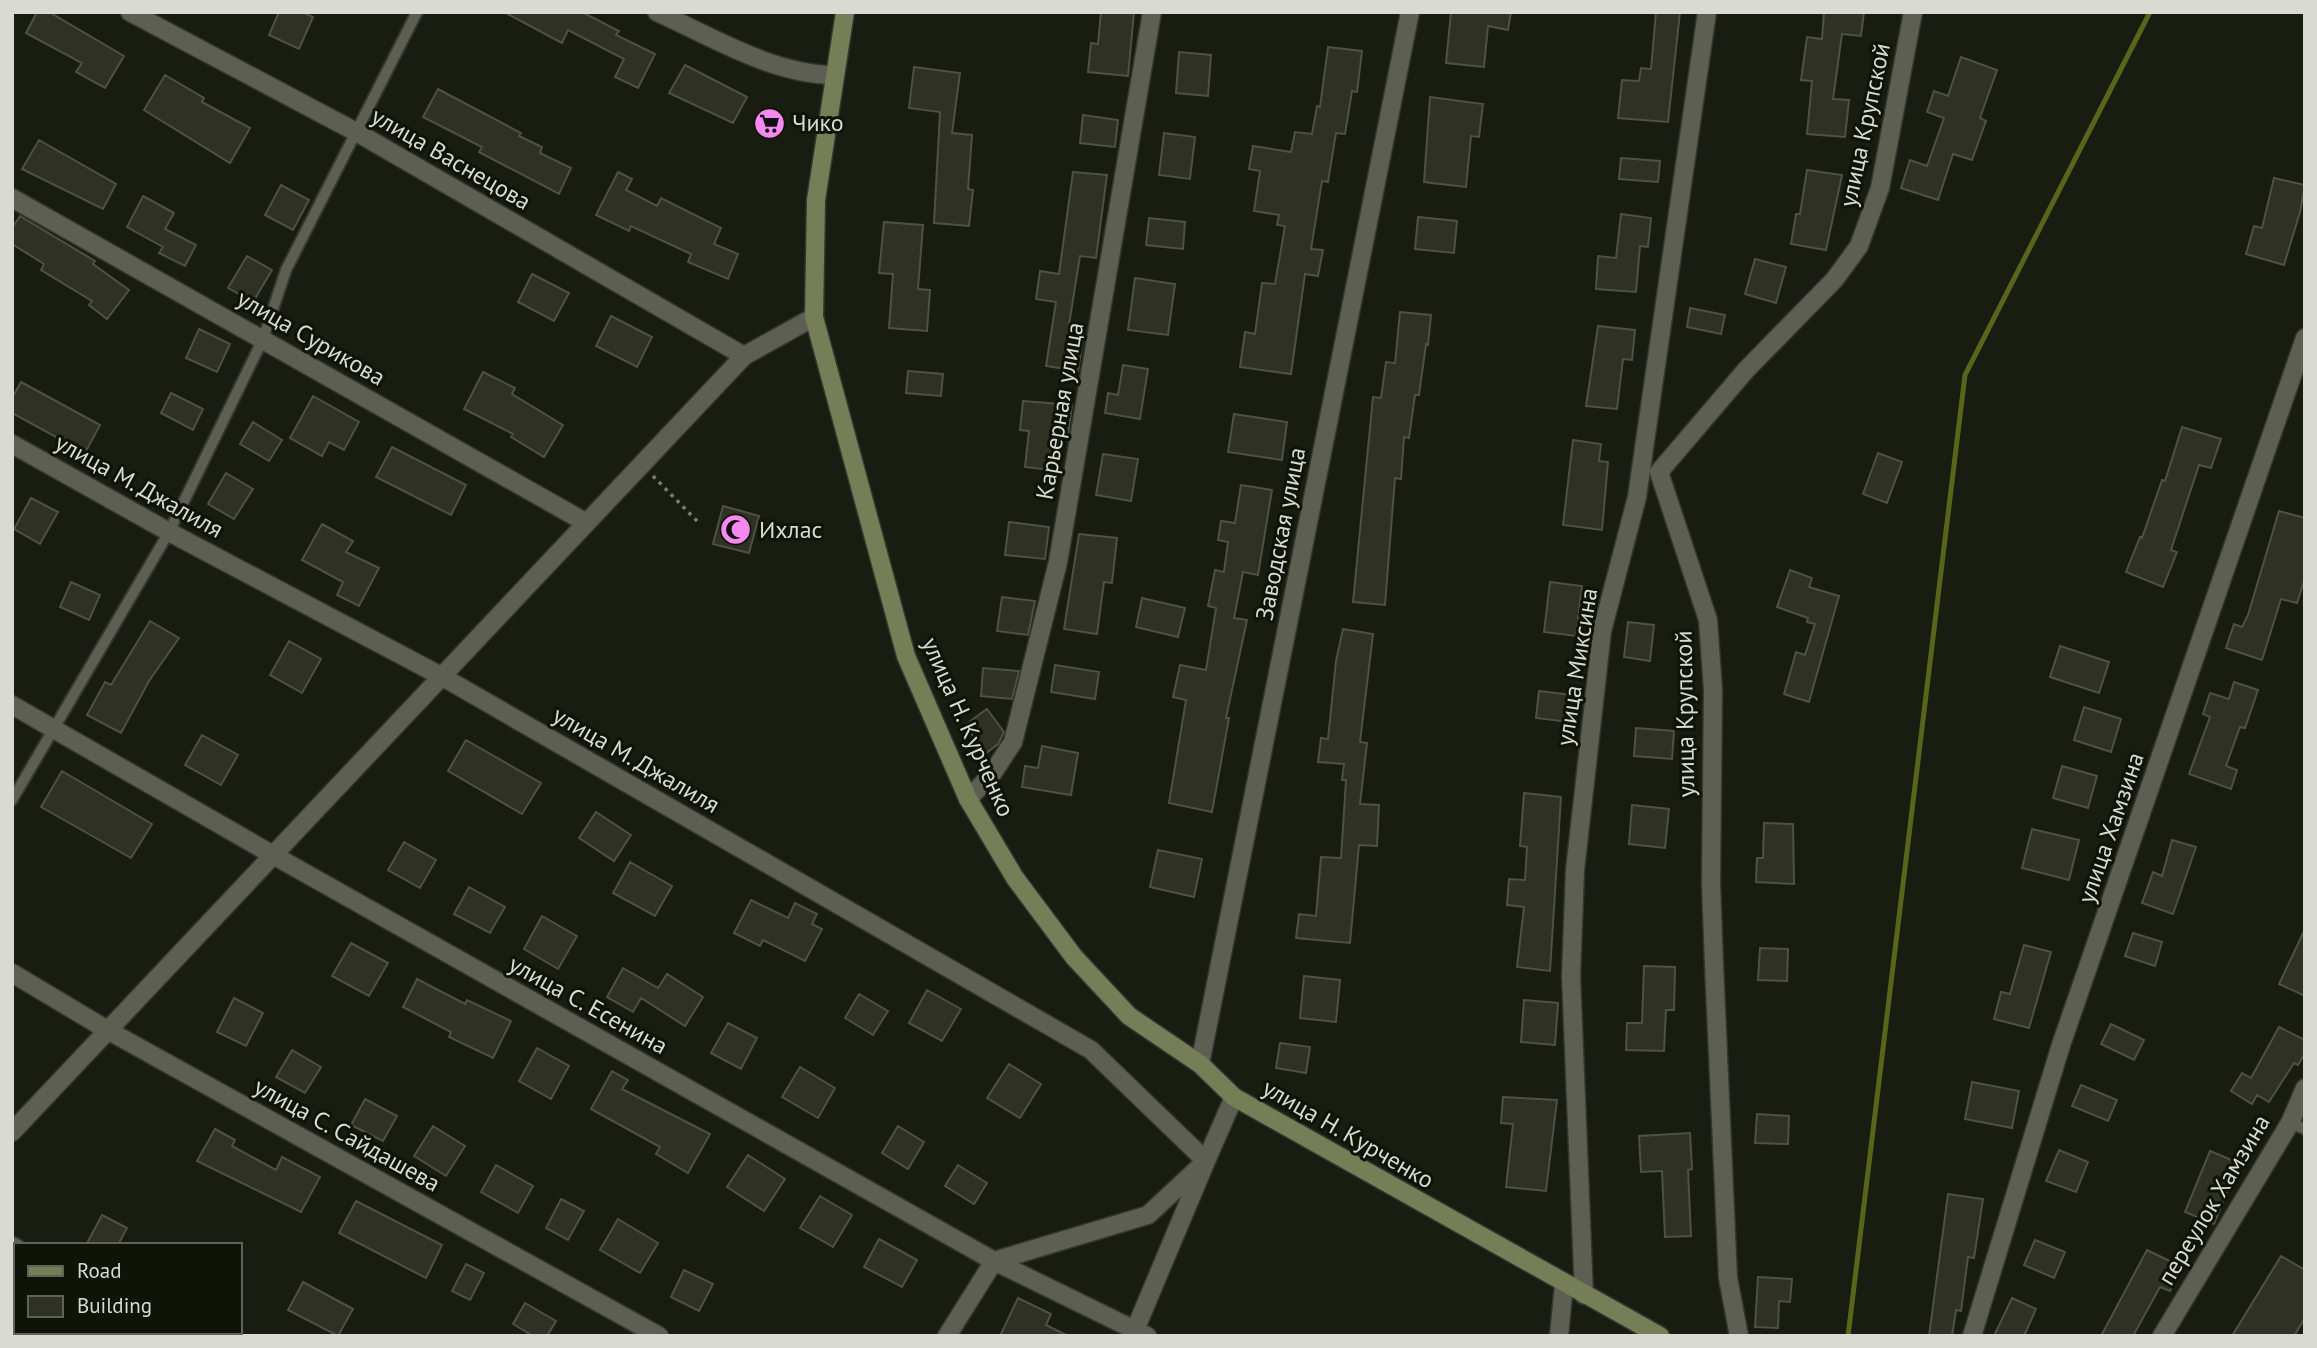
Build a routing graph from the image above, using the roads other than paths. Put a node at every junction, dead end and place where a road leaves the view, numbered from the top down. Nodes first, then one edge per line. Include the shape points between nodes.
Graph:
1 (130, 12) edge
2 (417, 12) edge
3 (657, 12) edge
4 (845, 12) edge
5 (1152, 12) edge
6 (1410, 12) edge
7 (1706, 12) edge
8 (1913, 12) edge
9 (833, 75) junction
10 (358, 133) junction
11 (12, 198) edge
12 (814, 317) junction
13 (2305, 338) edge
14 (263, 339) junction
15 (744, 356) junction
16 (1648, 417) junction
17 (12, 444) edge
18 (1659, 472) junction
19 (585, 522) junction
20 (169, 532) junction
21 (441, 676) junction
22 (12, 705) edge
23 (54, 728) junction
24 (968, 799) junction
25 (12, 800) edge
26 (272, 855) junction
27 (12, 973) edge
28 (109, 1031) junction
29 (1200, 1065) junction
30 (2305, 1088) edge
31 (1234, 1097) junction
32 (2297, 1126) edge
33 (12, 1132) edge
34 (1206, 1161) junction
35 (994, 1261) junction
36 (1564, 1284) junction
37 (1584, 1295) junction
38 (1141, 1333) edge
39 (659, 1336) edge
40 (947, 1336) edge
41 (1559, 1336) edge
42 (1660, 1336) edge
43 (1739, 1336) edge
44 (1972, 1336) edge
45 (2162, 1336) edge

1 - 10 street, улица Васнецова
2 - 10 lane
3 - 9 street via 782,67 810,75
4 - 9 main road, улица Н. Курченко
5 - 24 street, Карьерная улица via 1058,562 1013,742
6 - 29 street, Заводская улица
7 - 16 street, улица Миксина
8 - 18 street, улица Крупской via 1880,188 1859,246 1835,279 1746,370
9 - 12 main road, улица Н. Курченко via 816,200
10 - 14 lane via 286,270
10 - 15 street, улица Васнецова
11 - 14 street, улица Сурикова
12 - 15 street
12 - 24 main road, улица Н. Курченко via 906,656
13 - 44 street, улица Хамзина via 2061,1045
14 - 19 street, улица Сурикова
14 - 20 lane
15 - 19 street
16 - 18 street
16 - 37 street, улица Миксина via 1637,498 1602,631 1575,870 1571,976
17 - 20 street, улица М. Джалиля
18 - 43 street, улица Крупской via 1708,620 1713,690 1714,979 1728,1278
19 - 21 street
20 - 21 street, улица М. Джалиля
20 - 23 lane
21 - 26 street
21 - 34 street, улица М. Джалиля via 1091,1050
22 - 23 street, улица С. Есенина
23 - 25 lane
23 - 26 street, улица С. Есенина
24 - 29 main road, улица Н. Курченко via 1015,878 1074,957 1129,1016
26 - 28 street
26 - 35 street, улица С. Есенина
27 - 28 street, улица С. Сайдашева
28 - 33 street
28 - 39 street, улица С. Сайдашева
29 - 31 main road, улица Н. Курченко
30 - 32 street, переулок Хамзина
31 - 34 street
31 - 36 main road, улица Н. Курченко
32 - 45 street, переулок Хамзина
34 - 35 street via 1148,1215
34 - 38 street
35 - 38 street, улица С. Есенина
35 - 40 street
36 - 37 main road, улица Н. Курченко
36 - 41 street
37 - 42 main road, улица Н. Курченко

